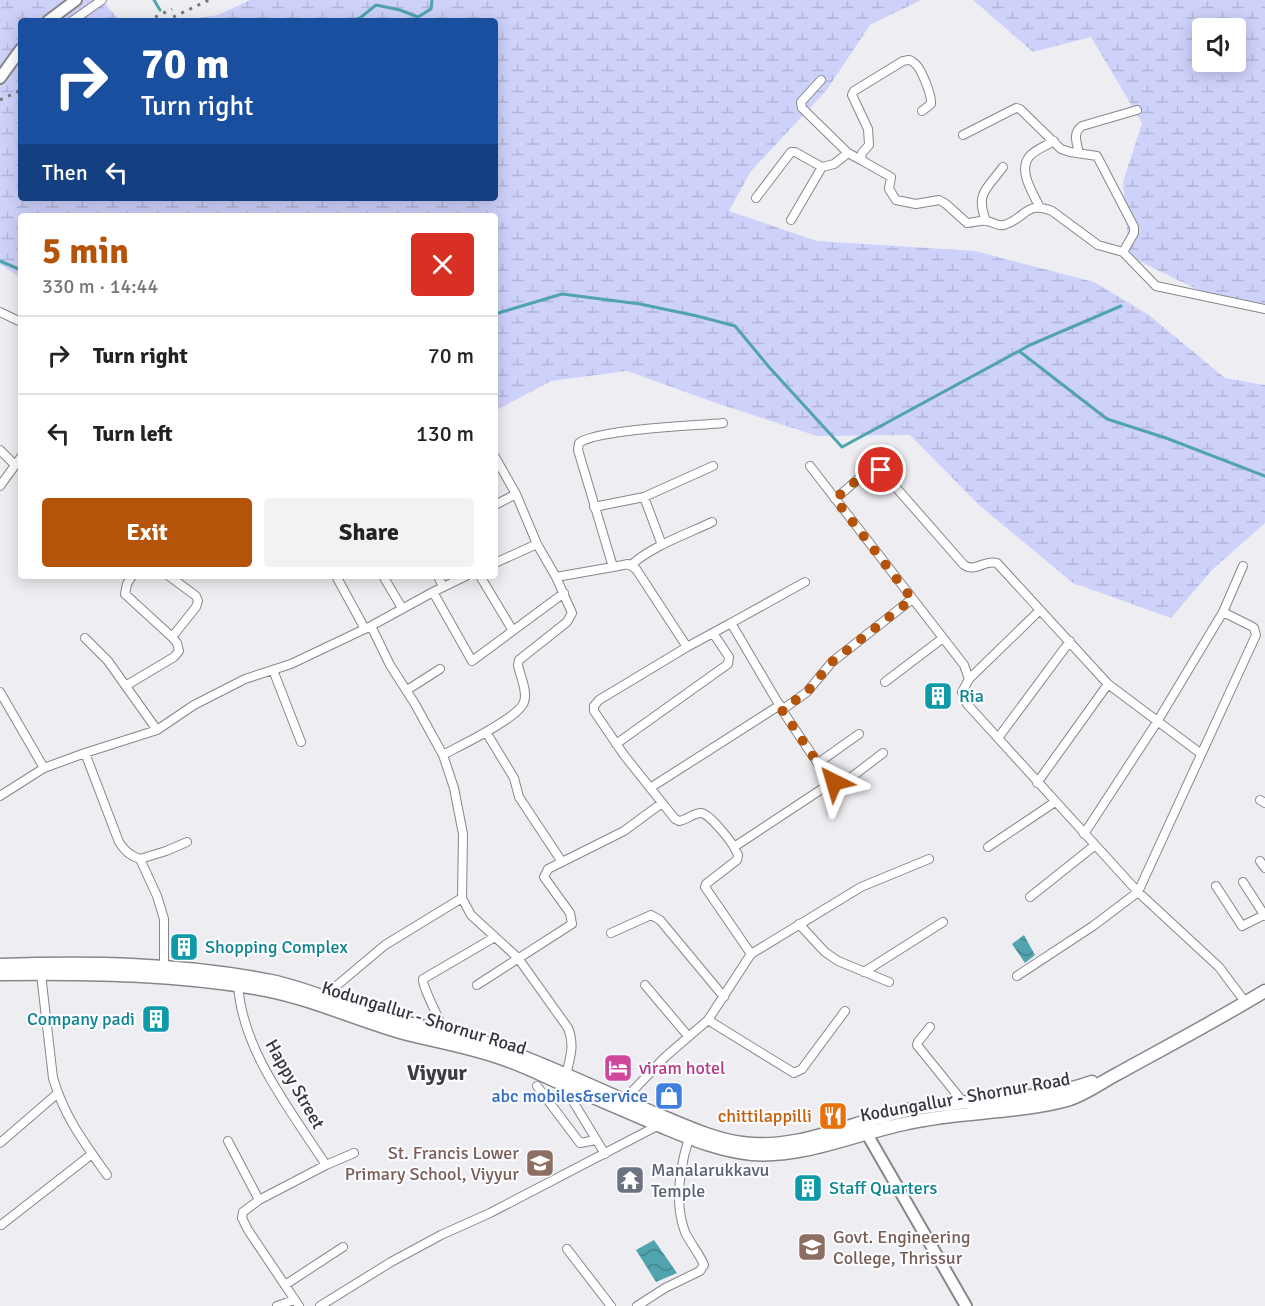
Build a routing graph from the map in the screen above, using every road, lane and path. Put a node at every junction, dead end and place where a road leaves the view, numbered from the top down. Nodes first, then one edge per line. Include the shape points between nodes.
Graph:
1 (76, 0) edge
2 (102, 0) edge
3 (52, 18) edge
4 (76, 18) edge
5 (18, 53) edge
6 (0, 78) edge
7 (821, 80) dead end
8 (1137, 110) dead end
9 (922, 111) dead end
10 (963, 135) dead end
11 (1054, 141) junction
12 (848, 153) junction
13 (1079, 153) junction
14 (861, 160) junction
15 (822, 167) junction
16 (1003, 167) dead end
17 (756, 198) dead end
18 (1039, 206) junction
19 (790, 220) dead end
20 (986, 221) junction
21 (1123, 252) junction
22 (1265, 309) edge
23 (0, 312) edge
24 (18, 321) edge
25 (723, 423) dead end
26 (0, 450) edge
27 (18, 461) edge
28 (498, 463) edge
29 (15, 465) junction
30 (713, 466) dead end
31 (810, 466) dead end
32 (0, 486) edge
33 (516, 494) junction
34 (644, 497) junction
35 (835, 499) junction
36 (498, 503) edge
37 (594, 507) junction
38 (712, 522) dead end
39 (537, 544) junction
40 (663, 545) junction
41 (498, 562) edge
42 (632, 565) junction
43 (1243, 566) dead end
44 (613, 567) junction
45 (556, 578) junction
46 (130, 579) edge
47 (173, 579) edge
48 (338, 579) edge
49 (385, 579) edge
50 (439, 579) edge
51 (460, 579) edge
52 (482, 579) edge
53 (805, 582) dead end
54 (443, 587) junction
55 (433, 592) junction
56 (564, 593) junction
57 (912, 599) junction
58 (402, 609) junction
59 (1040, 610) junction
60 (1223, 612) junction
61 (731, 622) junction
62 (368, 628) junction
63 (513, 631) junction
64 (713, 633) junction
65 (85, 638) dead end
66 (172, 638) junction
67 (944, 638) junction
68 (1070, 641) junction
69 (687, 647) junction
70 (273, 669) junction
71 (440, 669) dead end
72 (969, 679) junction
73 (885, 682) dead end
74 (1108, 684) junction
75 (127, 685) junction
76 (406, 690) junction
77 (0, 692) edge
78 (781, 707) junction
79 (1157, 722) junction
80 (157, 730) junction
81 (486, 732) junction
82 (859, 734) dead end
83 (998, 738) junction
84 (301, 742) dead end
85 (616, 744) junction
86 (84, 753) junction
87 (883, 753) dead end
88 (1200, 753) junction
89 (443, 755) junction
90 (818, 764) junction
91 (44, 768) junction
92 (831, 783) junction
93 (1037, 783) junction
94 (650, 788) junction
95 (0, 796) edge
96 (1055, 802) junction
97 (662, 803) junction
98 (1084, 834) junction
99 (187, 842) dead end
100 (1094, 846) junction
101 (734, 847) junction
102 (988, 848) dead end
103 (140, 859) junction
104 (930, 859) dead end
105 (1260, 861) dead end
106 (562, 862) junction
107 (1265, 868) edge
108 (1243, 882) dead end
109 (1216, 886) dead end
110 (1138, 892) junction
111 (1030, 897) dead end
112 (462, 898) junction
113 (1265, 915) edge
114 (943, 922) dead end
115 (799, 924) junction
116 (611, 933) dead end
117 (495, 937) junction
118 (751, 954) junction
119 (518, 958) junction
120 (0, 964) edge
121 (164, 968) junction
122 (864, 972) junction
123 (0, 974) edge
124 (41, 974) junction
125 (1017, 976) dead end
126 (238, 981) junction
127 (890, 982) dead end
128 (477, 985) dead end
129 (645, 985) dead end
130 (1265, 991) edge
131 (724, 997) junction
132 (331, 998) junction
133 (1246, 1003) junction
134 (845, 1011) dead end
135 (708, 1020) junction
136 (930, 1027) dead end
137 (444, 1032) junction
138 (688, 1036) junction
139 (566, 1075) junction
140 (1108, 1079) junction
141 (537, 1086) dead end
142 (58, 1093) junction
143 (624, 1100) junction
144 (963, 1102) junction
145 (574, 1103) dead end
146 (659, 1125) junction
147 (676, 1127) junction
148 (863, 1128) junction
149 (690, 1138) junction
150 (1, 1139) edge
151 (596, 1140) junction
152 (228, 1141) dead end
153 (354, 1153) dead end
154 (92, 1154) junction
155 (605, 1155) junction
156 (326, 1165) junction
157 (106, 1175) dead end
158 (259, 1200) junction
159 (1, 1226) edge
160 (344, 1247) dead end
161 (567, 1249) dead end
162 (285, 1285) junction
163 (297, 1303) edge
164 (277, 1306) edge
165 (320, 1306) edge
166 (611, 1306) edge
167 (638, 1306) edge
168 (966, 1306) edge

1 - 3 main road
2 - 4 street
5 - 6 main road
7 - 12 street via 803,99 802,108
8 - 13 street via 1082,126 1076,135
9 - 14 street via 932,98 917,65 909,60 854,91 853,99 869,134 869,145 861,153
10 - 11 street via 1016,108
11 - 13 street via 1065,151
11 - 18 street via 1030,155 1026,163 1027,179
12 - 14 street
12 - 15 street via 834,164
13 - 21 street via 1100,159 1134,227
14 - 20 street via 891,177 889,189 896,200 916,204 939,200 967,223
15 - 17 street via 791,152
15 - 19 street
16 - 20 street via 981,199
18 - 20 street via 1002,226
18 - 21 street via 1098,245
21 - 22 street via 1156,286
23 - 24 street
25 - 37 street via 582,440 577,446
26 - 29 street
27 - 29 street
28 - 33 street
29 - 32 street
30 - 34 street
31 - 35 street
33 - 36 street
33 - 39 street
34 - 37 street
34 - 40 street
35 - 57 street
35 - 59 street via 870,469 878,467 964,565 975,568 997,563
37 - 44 street
38 - 40 street
39 - 41 street
39 - 45 street
40 - 42 street
42 - 44 street
42 - 69 street
43 - 60 street
44 - 45 street
45 - 56 street
46 - 66 street via 125,594
47 - 66 street via 198,601
48 - 62 street
49 - 58 street
50 - 54 street
51 - 54 street
52 - 63 street
53 - 61 street
54 - 55 street
55 - 58 street
55 - 63 street via 470,661
56 - 63 street
56 - 81 street via 571,617 519,660 525,696 522,706
57 - 67 street
57 - 78 street via 832,662 807,692
58 - 62 street
59 - 68 street
59 - 72 street
60 - 79 street
60 - 88 street via 1254,628 1256,635
61 - 64 street
61 - 78 street
62 - 70 street
62 - 76 street
64 - 69 street
64 - 85 street via 729,657 728,664
65 - 75 street
66 - 75 street via 179,648 178,654
67 - 72 street via 964,665
67 - 73 street
68 - 74 street
68 - 83 street
69 - 85 street via 594,706 596,716
70 - 80 street via 194,705
70 - 84 street
71 - 76 street
72 - 83 street via 963,697
74 - 79 street
74 - 93 street
75 - 80 street
76 - 89 street
77 - 91 street
78 - 90 street
78 - 94 street
79 - 88 street
79 - 98 street
80 - 86 street
81 - 89 street
81 - 106 street via 514,778 519,797
82 - 90 street
83 - 93 street
85 - 94 street
86 - 91 street
86 - 103 street via 119,842 131,856
87 - 92 street via 849,779
88 - 110 street
89 - 112 street via 463,834
90 - 92 street
91 - 95 street
92 - 101 street
93 - 96 street
94 - 97 street
96 - 98 street
96 - 102 street
97 - 101 street via 679,821 699,813 709,817
97 - 106 street via 624,831
98 - 100 street
99 - 103 street
100 - 110 street
100 - 111 street
101 - 118 street via 736,860 705,887
103 - 121 street via 164,919
104 - 115 street via 861,887
105 - 107 street
106 - 119 street via 548,869 544,877 570,913 572,924
108 - 113 street
109 - 113 street via 1242,926
110 - 125 street
110 - 133 street via 1211,959
112 - 117 street via 471,915
112 - 132 street via 385,945 335,987
114 - 122 street
115 - 118 street
115 - 122 street via 825,952
116 - 131 street via 645,916 654,916
117 - 119 street
117 - 137 street via 423,979
118 - 131 street
119 - 128 street
119 - 139 street via 568,1028 573,1047
120 - 121 main road, Kodungallur - Shornur Road via 86,963
121 - 126 main road, Kodungallur - Shornur Road
122 - 127 street
123 - 124 main road, Kodungallur - Shornur Road
124 - 126 main road, Kodungallur - Shornur Road via 133,974
124 - 142 street
126 - 132 main road, Kodungallur - Shornur Road via 272,981
126 - 146 main road, Kodungallur - Shornur Road via 414,1036 488,1053
126 - 156 street, Happy Street via 242,1011 258,1057
129 - 138 street
130 - 133 main road
131 - 135 street
132 - 137 main road, Kodungallur - Shornur Road
133 - 140 main road
134 - 135 street via 802,1069 794,1073
135 - 138 street
136 - 144 street via 917,1045
137 - 139 main road, Kodungallur - Shornur Road via 489,1044
138 - 143 street
139 - 143 main road, Kodungallur - Shornur Road
140 - 144 main road, Kodungallur - Shornur Road via 1054,1093
140 - 148 main road, Kodungallur - Shornur Road via 1094,1090 1040,1106
141 - 151 street via 579,1143
142 - 150 street
142 - 154 street via 73,1128
143 - 147 main road, Kodungallur - Shornur Road
144 - 148 main road, Kodungallur - Shornur Road via 906,1111
145 - 151 street
146 - 147 main road, Kodungallur - Shornur Road
146 - 155 street
147 - 148 main road, Kodungallur - Shornur Road via 741,1143 763,1144
147 - 149 main road, Kodungallur - Shornur Road
148 - 149 main road, Kodungallur - Shornur Road via 816,1147 766,1154 723,1150
148 - 168 main road
149 - 167 street via 679,1195 681,1218 704,1265
151 - 155 street
152 - 158 street
153 - 156 street
154 - 157 street
154 - 159 street
155 - 165 street via 441,1235
156 - 158 street
158 - 162 street via 246,1207 242,1218
160 - 162 street
161 - 166 street
162 - 163 street
163 - 164 street

